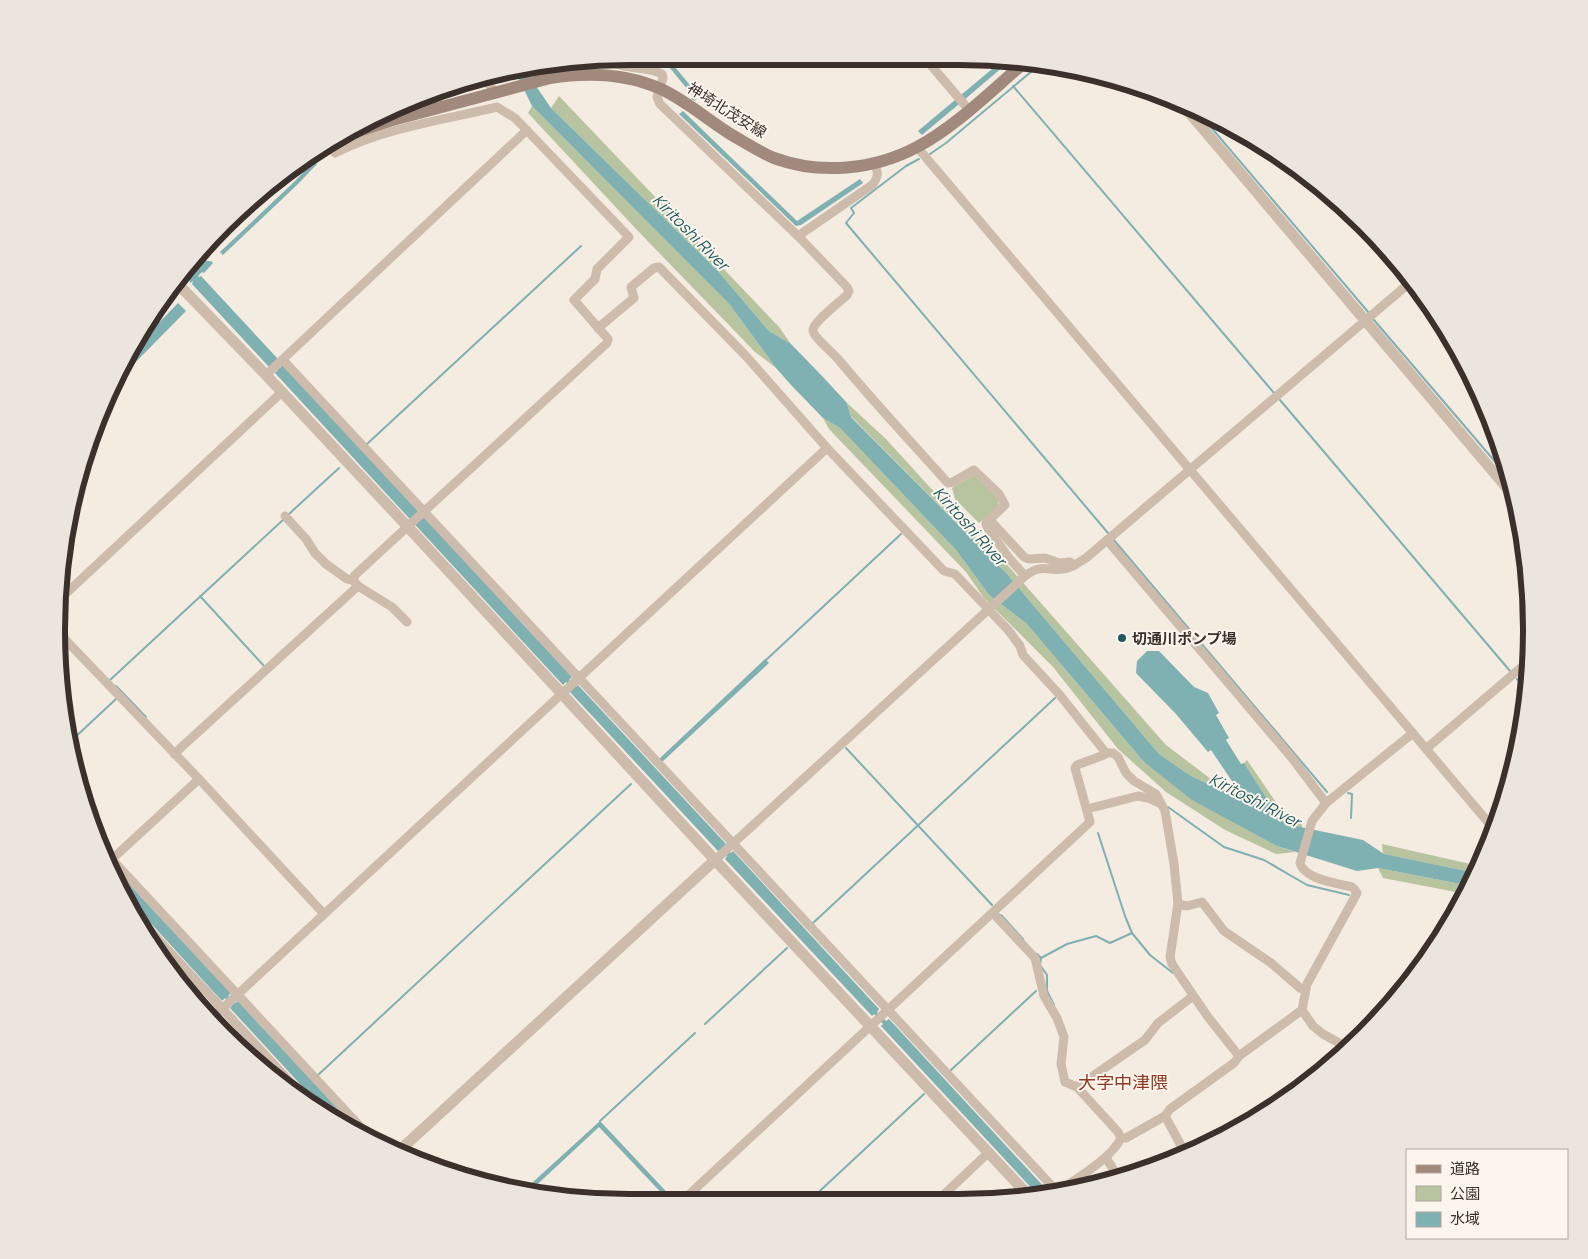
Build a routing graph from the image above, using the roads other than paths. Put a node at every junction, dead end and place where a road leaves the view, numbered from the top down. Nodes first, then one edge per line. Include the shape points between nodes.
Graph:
1 (620, 65) edge
2 (931, 65) edge
3 (1016, 68) edge
4 (488, 83) edge
5 (660, 89) junction
6 (496, 93) junction
7 (963, 103) junction
8 (1192, 116) edge
9 (372, 127) edge
10 (527, 130) junction
11 (917, 147) junction
12 (333, 149) edge
13 (875, 163) junction
14 (798, 236) junction
15 (1406, 286) edge
16 (181, 287) edge
17 (1366, 321) junction
18 (598, 328) junction
19 (275, 367) junction
20 (282, 392) junction
21 (827, 448) junction
22 (1190, 470) junction
23 (1504, 485) edge
24 (423, 513) junction
25 (286, 516) dead end
26 (989, 519) junction
27 (410, 526) junction
28 (1107, 540) junction
29 (1076, 565) junction
30 (1024, 577) junction
31 (356, 583) junction
32 (66, 593) edge
33 (990, 609) junction
34 (407, 622) dead end
35 (65, 640) edge
36 (1522, 667) edge
37 (571, 686) junction
38 (1413, 733) junction
39 (1427, 748) junction
40 (1106, 753) junction
41 (174, 754) junction
42 (198, 779) junction
43 (1326, 803) junction
44 (1161, 804) junction
45 (1087, 809) junction
46 (1489, 822) edge
47 (725, 852) junction
48 (112, 856) edge
49 (118, 867) edge
50 (1178, 904) junction
51 (993, 913) junction
52 (324, 914) junction
53 (151, 928) edge
54 (1305, 989) junction
55 (1193, 996) junction
56 (230, 1001) junction
57 (1302, 1010) junction
58 (216, 1014) edge
59 (879, 1018) junction
60 (1341, 1044) edge
61 (1239, 1056) junction
62 (293, 1082) edge
63 (1077, 1087) junction
64 (1165, 1116) junction
65 (355, 1122) edge
66 (1121, 1138) junction
67 (404, 1147) edge
68 (1182, 1148) edge
69 (988, 1153) junction
70 (1106, 1158) junction
71 (1115, 1172) edge
72 (1071, 1183) edge
73 (1051, 1186) edge
74 (1022, 1190) edge
75 (690, 1194) edge
76 (944, 1194) edge

1 - 5 street via 662,74 664,78
2 - 7 street
3 - 7 main road, 神埼北茂安線
4 - 6 street
5 - 6 main road, 神埼北茂安線 via 626,78 572,74
5 - 13 main road, 神埼北茂安線 via 773,158 824,168
5 - 14 street via 657,96 660,104
6 - 9 main road, 神埼北茂安線
7 - 11 main road, 神埼北茂安線 via 942,132
8 - 17 street
10 - 12 street via 497,107 382,134 335,153
10 - 18 street via 629,237 597,269 595,280 574,300
10 - 19 street
11 - 13 main road, 神埼北茂安線
11 - 22 street
13 - 14 street via 878,172 872,185
14 - 26 street via 827,264 848,291 817,322 814,335 948,483 974,470 999,494 1005,505
15 - 17 street
16 - 19 street via 230,339
17 - 22 street
17 - 23 street
18 - 21 street via 634,298 631,287 659,267
18 - 24 street via 608,339 607,343
19 - 20 street
19 - 24 street
20 - 27 street
20 - 32 street
21 - 33 street via 944,571 955,574
21 - 37 street
22 - 28 street
22 - 38 street
24 - 27 street
24 - 37 street
25 - 31 street via 326,564
26 - 29 street via 1024,558 1045,558
26 - 30 street via 987,527
27 - 31 street via 355,575
27 - 37 street
28 - 29 street
28 - 43 street via 1292,758
29 - 30 street via 1036,569
30 - 33 street
31 - 34 street via 392,607
31 - 41 street
33 - 40 street
33 - 47 street
35 - 41 street
36 - 39 street
37 - 47 street
37 - 47 street
37 - 52 street
38 - 39 street
38 - 43 street
39 - 46 street
40 - 44 street via 1118,757 1126,773 1156,794
40 - 45 street via 1075,768
41 - 42 street
42 - 48 street
42 - 52 street
43 - 54 street via 1312,821 1300,863 1311,877 1352,887 1357,893
44 - 45 street via 1138,796
44 - 50 street via 1165,811
45 - 51 street via 1090,822
47 - 59 street
47 - 59 street
47 - 67 street
49 - 56 street
50 - 54 street via 1187,906 1202,902 1224,931
50 - 55 street via 1170,957
51 - 59 street
51 - 63 street via 1035,958 1044,996 1064,1037 1061,1064 1065,1082
52 - 56 street
53 - 56 street
54 - 57 street
55 - 61 street
55 - 63 street via 1158,1023 1145,1040
56 - 58 street
56 - 62 street
56 - 65 street
57 - 60 street via 1322,1034
57 - 61 street
59 - 69 street
59 - 73 street
59 - 75 street
61 - 64 street
63 - 66 street
64 - 66 street
64 - 68 street
66 - 70 street
69 - 74 street
69 - 76 street
70 - 71 street
70 - 72 street

